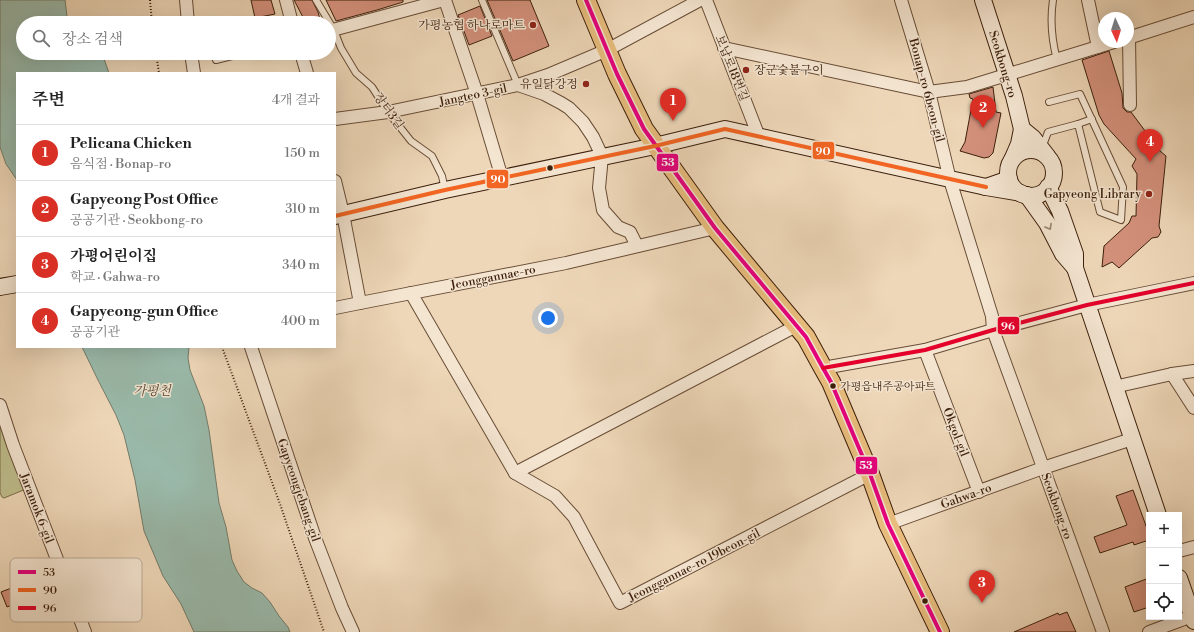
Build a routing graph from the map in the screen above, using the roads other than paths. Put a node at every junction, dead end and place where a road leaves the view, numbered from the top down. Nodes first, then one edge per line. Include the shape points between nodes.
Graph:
1 (186, 0) edge
2 (286, 0) edge
3 (316, 0) edge
4 (444, 0) edge
5 (482, 0) edge
6 (586, 0) edge
7 (700, 0) edge
8 (706, 0) edge
9 (901, 0) edge
10 (983, 0) edge
11 (1053, 0) edge
12 (1088, 0) edge
13 (187, 16) edge
14 (290, 16) edge
15 (324, 16) edge
16 (1194, 17) edge
17 (336, 30) edge
18 (1134, 36) edge
19 (336, 40) edge
20 (1098, 47) joint
21 (724, 48) junction
22 (1128, 48) edge
23 (606, 50) junction
24 (192, 60) edge
25 (303, 60) edge
26 (1057, 60) junction
27 (194, 72) edge
28 (307, 72) edge
29 (1008, 75) junction
30 (518, 85) junction
31 (928, 92) junction
32 (477, 94) junction
33 (1049, 102) dead end
34 (1130, 104) dead end
35 (388, 112) junction
36 (336, 119) edge
37 (1092, 119) junction
38 (1078, 124) junction
39 (1022, 129) junction
40 (759, 137) junction
41 (655, 146) junction
42 (1045, 153) junction
43 (602, 156) junction
44 (1013, 158) junction
45 (502, 178) junction
46 (1009, 179) junction
47 (950, 180) junction
48 (1048, 187) junction
49 (986, 188) junction
50 (336, 189) edge
51 (445, 190) junction
52 (1024, 194) junction
53 (339, 215) edge
54 (715, 228) junction
55 (637, 246) junction
56 (1074, 268) junction
57 (1194, 283) edge
58 (16, 284) edge
59 (0, 287) edge
60 (411, 293) junction
61 (360, 303) junction
62 (1086, 305) junction
63 (336, 308) edge
64 (796, 326) junction
65 (993, 330) junction
66 (251, 348) edge
67 (925, 350) junction
68 (823, 368) junction
69 (1194, 371) edge
70 (1172, 374) junction
71 (1114, 387) junction
72 (1194, 408) edge
73 (1, 409) edge
74 (1132, 439) junction
75 (1043, 468) junction
76 (515, 473) junction
77 (870, 474) junction
78 (979, 492) junction
79 (1157, 512) edge
80 (888, 524) junction
81 (1194, 547) edge
82 (1182, 550) edge
83 (56, 558) edge
84 (1181, 584) edge
85 (1193, 618) edge
86 (80, 622) edge
87 (84, 632) edge
88 (353, 632) edge
89 (940, 632) edge
90 (1103, 632) edge
91 (1149, 632) edge

1 - 13 street
2 - 14 street
3 - 15 lane, 장터3길
4 - 17 street
4 - 32 street
5 - 30 lane
6 - 23 main road
7 - 23 street, Jangteo 3-gil
8 - 21 street, 보납로18번길
9 - 31 street, Bonap-ro 6beon-gil
10 - 29 main road, Seokbong-ro
11 - 26 lane via 1051,14
12 - 20 street
16 - 18 street
19 - 35 lane, 장터3길 via 356,73 372,87
20 - 26 street
21 - 31 street
21 - 40 street, 보납로18번길
22 - 34 street
23 - 30 street, Jangteo 3-gil
23 - 41 main road via 644,129
24 - 27 street
25 - 28 street
26 - 29 street
29 - 31 street via 967,87
29 - 39 main road, Seokbong-ro
30 - 32 street, Jangteo 3-gil
30 - 43 street via 544,94 569,108 593,137
31 - 47 street, Bonap-ro 6beon-gil
32 - 35 street, Jangteo 3-gil
32 - 45 street
33 - 37 lane via 1080,94
35 - 36 street, Jangteo 3-gil
35 - 51 lane, 장터3길 via 411,141 432,156 442,176
37 - 38 lane
37 - 38 lane via 1123,187 1121,220 1100,212
38 - 42 lane via 1048,132
39 - 42 main road
39 - 44 main road
40 - 41 main road via 725,129
40 - 47 main road
41 - 43 main road
41 - 54 main road
42 - 44 main road via 1026,150
42 - 48 main road via 1054,172
43 - 45 main road
43 - 55 street via 599,188 603,210 618,227 630,232
44 - 46 main road via 1009,164
45 - 51 main road
46 - 49 main road
46 - 52 main road via 1016,190
47 - 49 main road
47 - 65 street, Bonap-ro 6beon-gil via 992,316
48 - 52 main road via 1039,194
48 - 56 main road via 1060,211 1075,254
49 - 52 main road
50 - 53 street
51 - 53 main road
52 -> 56 main road via 1047,223 1062,254
53 - 61 street
54 - 55 street, Jeonggannae-ro
54 - 64 main road
55 - 60 street, Jeonggannae-ro via 566,263
56 - 62 main road
57 - 62 street
58 - 59 main road
60 - 61 street, Jeonggannae-ro
60 - 76 street
61 - 63 street, Jeonggannae-ro
62 - 65 street
62 - 71 main road
64 - 68 main road via 806,337
64 - 76 street
65 - 67 street
65 - 75 street
66 - 88 street, Gapyeongjebang-gil via 315,538
67 - 68 street
67 - 78 street, Okgol-gil
68 - 77 main road
69 - 70 street
70 - 71 street
70 - 72 street
71 - 74 main road
73 - 83 street, Jaramok 6-gil
74 - 75 street, Seokbong-ro
74 - 79 main road
75 - 78 street, Gahwa-ro
75 - 90 street, Seokbong-ro
76 - 77 street, Jeonggannae-ro 19beon-gil via 555,496 574,517 620,603
77 - 80 main road
78 - 80 street, Gahwa-ro
80 - 89 main road
81 - 82 street
84 - 85 main road
85 - 91 street
86 - 87 street, Jaramok 6-gil

